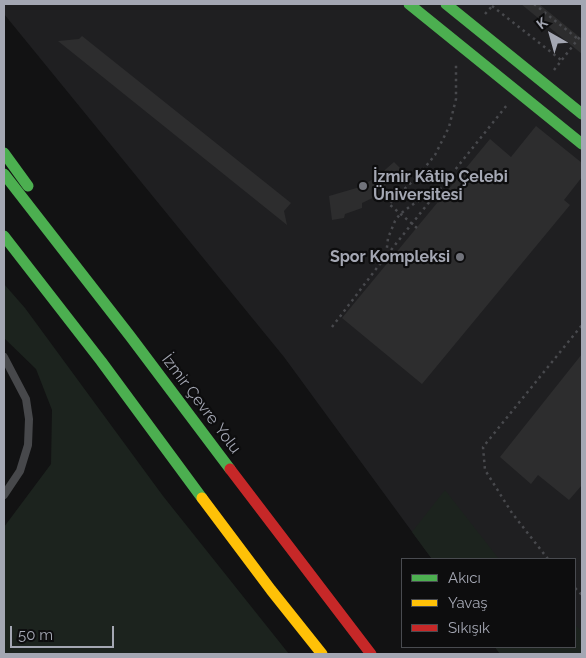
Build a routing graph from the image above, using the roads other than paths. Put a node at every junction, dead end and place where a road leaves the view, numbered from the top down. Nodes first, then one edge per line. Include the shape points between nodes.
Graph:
1 (409, 4) edge
2 (446, 4) edge
3 (582, 114) edge
4 (582, 144) edge
5 (4, 153) edge
6 (4, 174) edge
7 (36, 196) dead end
8 (48, 211) dead end
9 (4, 236) edge
10 (130, 336) junction
11 (69, 337) dead end
12 (4, 357) edge
13 (101, 362) junction
14 (4, 495) edge
15 (322, 654) edge
16 (371, 654) edge

1 - 4 main road
2 - 3 main road
5 - 7 main road
6 - 10 main road, İzmir Çevre Yolu
8 - 10 main road via 103,286
9 - 13 main road
10 - 16 main road, İzmir Çevre Yolu
11 - 13 main road
12 - 14 lane via 26,399 28,445 20,471
13 - 15 main road

